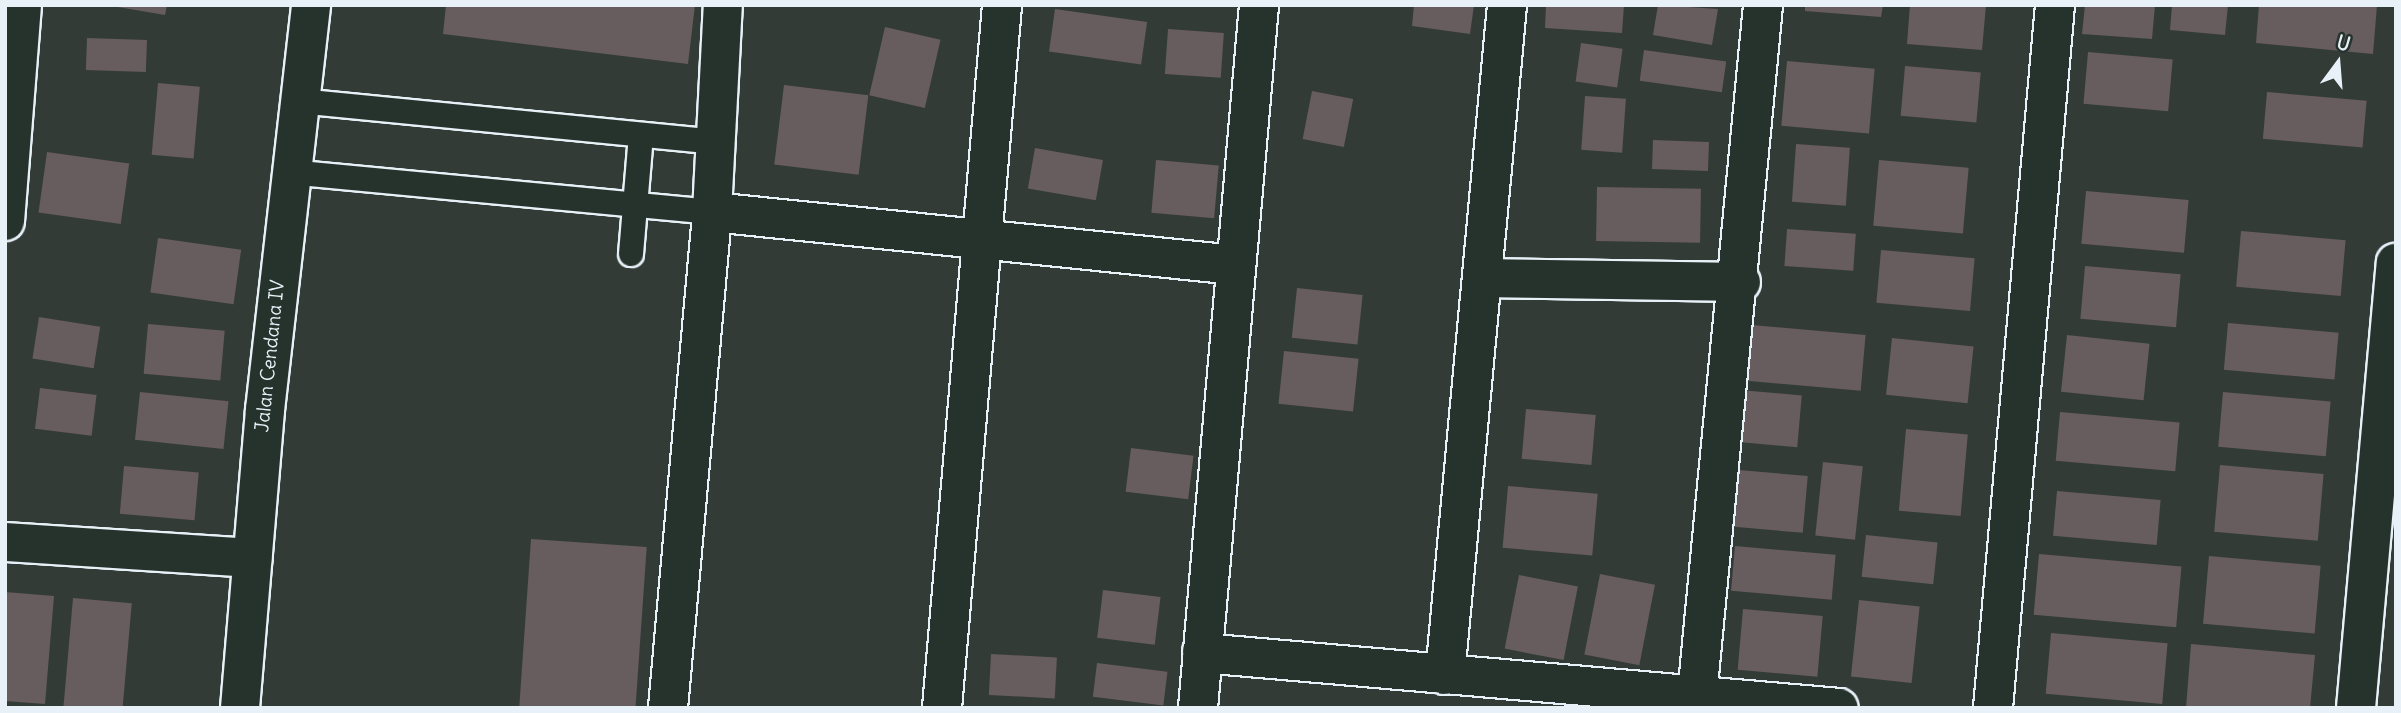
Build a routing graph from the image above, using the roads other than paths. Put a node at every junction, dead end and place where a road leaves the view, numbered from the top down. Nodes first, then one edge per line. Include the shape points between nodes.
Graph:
1 (22, 5) edge
2 (311, 5) edge
3 (723, 5) edge
4 (1002, 5) edge
5 (1259, 5) edge
6 (1507, 5) edge
7 (1763, 5) edge
8 (2055, 5) edge
9 (299, 101) junction
10 (640, 135) junction
11 (717, 142) junction
12 (289, 172) junction
13 (635, 208) junction
14 (712, 212) junction
15 (5, 221) edge
16 (981, 244) junction
17 (631, 254) dead end
18 (2396, 263) edge
19 (1237, 265) junction
20 (1482, 278) junction
21 (1741, 282) junction
22 (5, 542) edge
23 (2383, 552) edge
24 (252, 558) junction
25 (1202, 653) junction
26 (1446, 675) junction
27 (1697, 695) junction
28 (240, 708) edge
29 (667, 708) edge
30 (942, 708) edge
31 (1198, 708) edge
32 (1839, 708) edge
33 (1993, 708) edge
34 (2356, 708) edge

1 - 15 street
2 - 9 street, Jalan Cendana IV
3 - 11 street
4 - 16 street
5 - 19 street
6 - 20 street
7 - 21 street
8 - 33 street
9 - 10 lane
9 - 12 street, Jalan Cendana IV
10 - 11 lane
10 - 13 lane
11 - 14 street
12 - 13 lane
12 - 24 street, Jalan Cendana IV
13 - 14 lane
13 - 17 lane
14 - 16 street
14 - 29 street
16 - 19 street
16 - 30 street
18 - 23 street
19 - 25 street
20 - 21 street
20 - 26 street
21 - 27 street
22 - 24 street
23 - 34 street
24 - 28 street, Jalan Cendana IV
25 - 26 street
25 - 31 street
26 - 27 street
27 - 32 street

